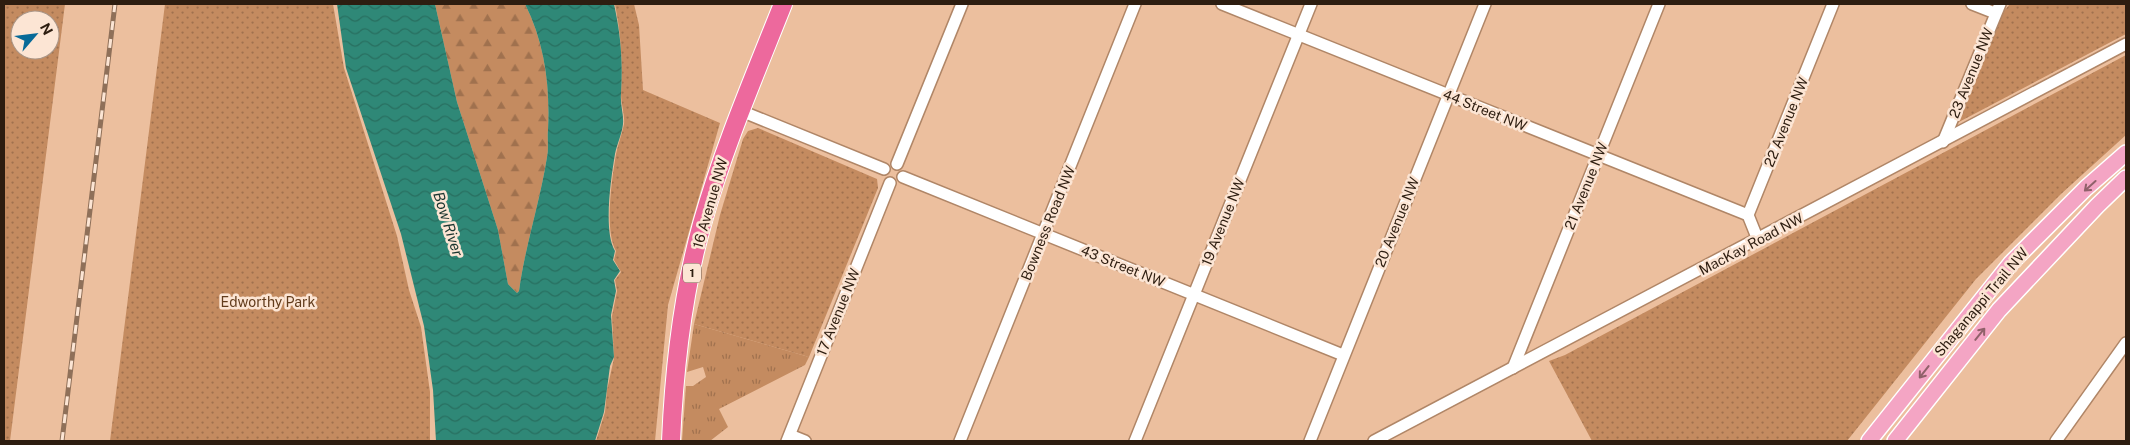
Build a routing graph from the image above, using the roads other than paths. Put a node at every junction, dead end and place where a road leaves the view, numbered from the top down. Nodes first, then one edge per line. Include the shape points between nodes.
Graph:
1 (783, 4) edge
2 (962, 4) edge
3 (1135, 4) edge
4 (1222, 4) edge
5 (1311, 4) edge
6 (1485, 4) edge
7 (1659, 4) edge
8 (1833, 4) edge
9 (1972, 4) edge
10 (1998, 8) edge
11 (1299, 35) junction
12 (2126, 44) edge
13 (1448, 95) junction
14 (741, 111) junction
15 (1943, 142) junction
16 (2126, 153) edge
17 (1598, 155) junction
18 (898, 164) junction
19 (884, 169) junction
20 (903, 177) junction
21 (2126, 178) edge
22 (890, 183) junction
23 (1748, 215) junction
24 (1043, 234) junction
25 (1758, 240) junction
26 (1194, 295) junction
27 (2126, 342) edge
28 (1343, 355) junction
29 (1513, 368) junction
30 (788, 438) edge
31 (671, 441) edge
32 (805, 441) edge
33 (960, 441) edge
34 (1135, 441) edge
35 (1310, 441) edge
36 (1374, 441) edge
37 (1869, 441) edge
38 (1895, 441) edge
39 (2056, 441) edge

1 - 14 highway, 16 Avenue NW / 1
2 - 18 street
3 - 24 street, Bowness Road NW
4 - 11 street, 44 Street NW
5 - 11 street, 19 Avenue NW
6 - 13 street, 20 Avenue NW
7 - 17 street, 21 Avenue NW
8 - 23 street, 22 Avenue NW
9 - 10 street
10 - 15 street, 23 Avenue NW
11 - 13 street, 44 Street NW
11 - 26 street, 19 Avenue NW
12 - 15 street, MacKay Road NW
13 - 17 street, 44 Street NW
13 - 28 street, 20 Avenue NW
14 - 19 street
14 - 31 highway, 16 Avenue NW / 1 via 723,155 701,226 680,341
15 - 25 street, MacKay Road NW
16 -> 37 main road, Shaganappi Trail NW via 2011,263
17 - 23 street, 44 Street NW
17 - 29 street, 21 Avenue NW
18 - 19 street via 891,163
18 - 20 street
19 - 22 street via 883,176
20 - 22 street via 896,184
20 - 24 street, 43 Street NW
38 -> 21 main road, Shaganappi Trail NW via 2000,310
22 - 30 street, 17 Avenue NW
23 - 25 street
24 - 26 street, 43 Street NW
24 - 33 street, Bowness Road NW
25 - 29 street, MacKay Road NW
26 - 28 street, 43 Street NW
26 - 34 street, 19 Avenue NW
27 - 39 street
28 - 35 street, 20 Avenue NW
29 - 36 street, MacKay Road NW
30 - 32 street

